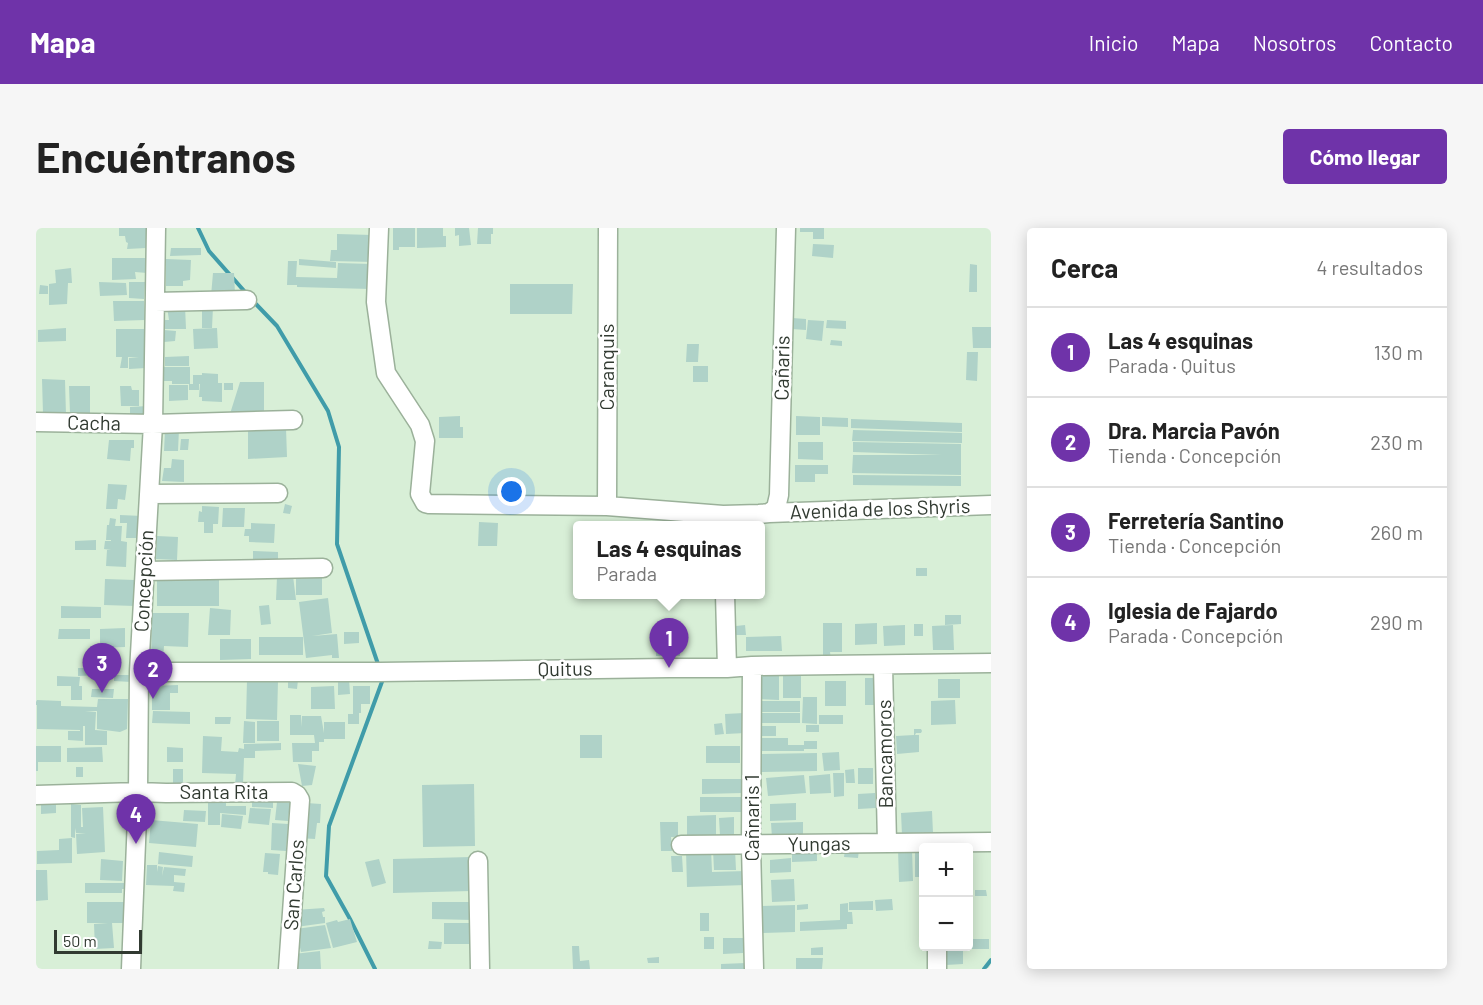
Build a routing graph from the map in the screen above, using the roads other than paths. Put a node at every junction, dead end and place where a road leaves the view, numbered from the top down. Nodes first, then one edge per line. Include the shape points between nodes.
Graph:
1 (156, 228) edge
2 (379, 228) edge
3 (608, 228) edge
4 (786, 228) edge
5 (247, 300) dead end
6 (155, 302) junction
7 (292, 420) dead end
8 (36, 422) edge
9 (153, 424) junction
10 (278, 493) dead end
11 (149, 494) junction
12 (991, 505) edge
13 (607, 506) junction
14 (772, 510) junction
15 (723, 520) edge
16 (323, 568) dead end
17 (145, 571) junction
18 (725, 599) edge
19 (991, 663) edge
20 (883, 665) junction
21 (752, 666) junction
22 (727, 668) junction
23 (139, 672) junction
24 (138, 792) junction
25 (36, 795) edge
26 (300, 800) joint
27 (991, 842) edge
28 (887, 843) junction
29 (973, 843) edge
30 (681, 845) dead end
31 (919, 845) edge
32 (751, 846) junction
33 (478, 861) dead end
34 (937, 951) edge
35 (131, 969) edge
36 (288, 969) edge
37 (480, 969) edge
38 (754, 969) edge
39 (937, 969) edge

1 - 6 street, Concepción
2 - 13 street, Avenida de los Shyris via 376,302 386,373 420,425 425,441 420,489 425,503
3 - 13 street, Caranquis
4 - 14 street, Cañaris via 779,495
5 - 6 street
6 - 9 street, Concepción
7 - 9 street, Cacha
8 - 9 street, Cacha
9 - 11 street, Concepción
10 - 11 street
11 - 17 street, Concepción
12 - 14 street, Avenida de los Shyris
13 - 15 street, Avenida de los Shyris
14 - 15 street, Avenida de los Shyris
16 - 17 street
17 - 23 street, Concepción
18 - 22 street
19 - 20 street, Quitus
20 - 21 street, Quitus
20 - 28 street, Bancamoros
21 - 22 street, Quitus
21 - 32 street, Cañnaris 1
22 - 23 street, Quitus
23 - 24 street, Concepción
24 - 25 street, Santa Rita
24 - 26 street, Santa Rita via 292,792
24 - 35 street, Concepción
26 - 36 street, San Carlos
27 - 29 street, Yungas
28 - 31 street, Yungas
28 - 32 street, Yungas
30 - 32 street, Yungas
32 - 38 street, Cañnaris 1
33 - 37 street
34 - 39 street

